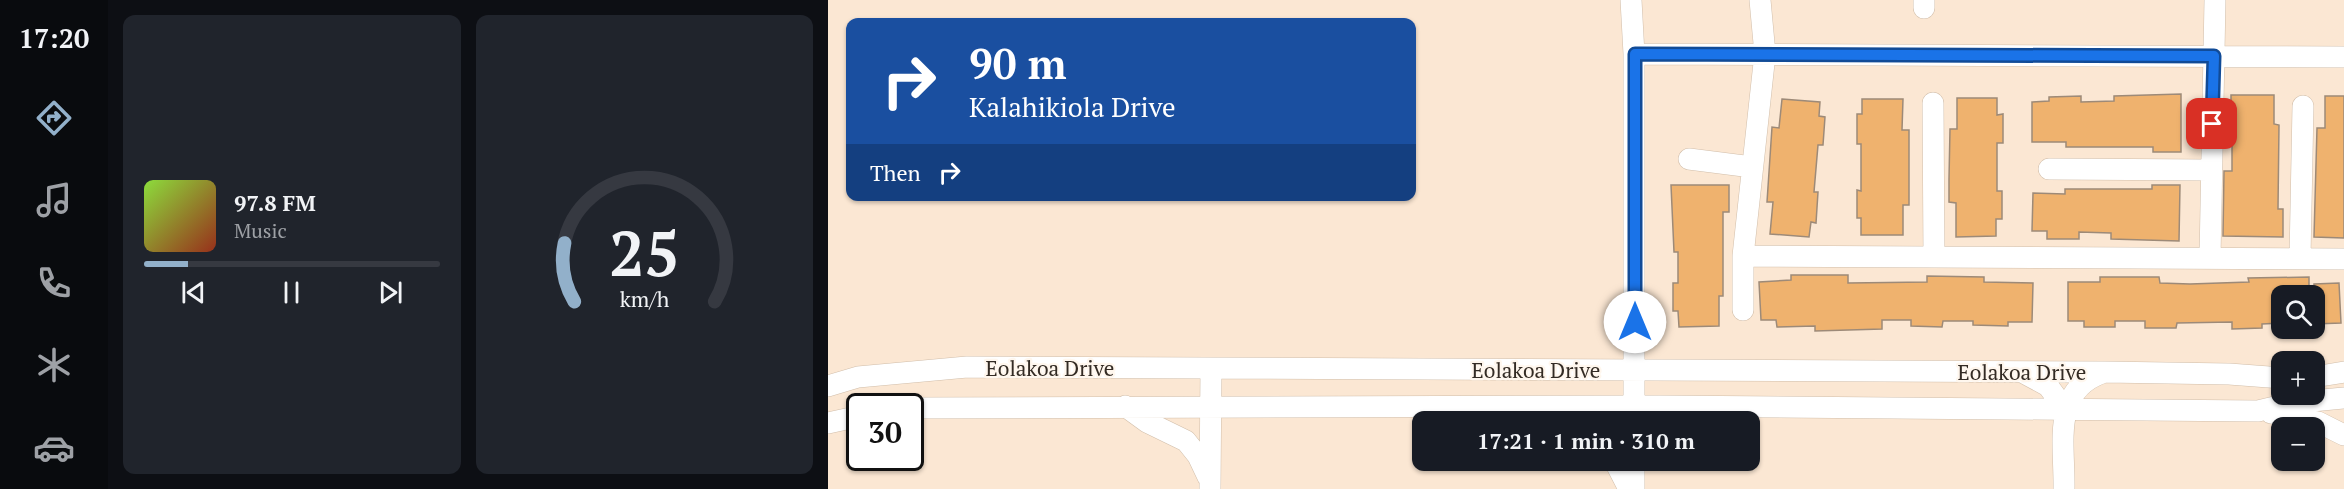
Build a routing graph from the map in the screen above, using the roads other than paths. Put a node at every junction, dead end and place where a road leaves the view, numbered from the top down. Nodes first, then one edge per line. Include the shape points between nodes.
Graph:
1 (1631, 0) edge
2 (1760, 0) edge
3 (2215, 0) edge
4 (1635, 54) junction
5 (1765, 54) junction
6 (2214, 56) junction
7 (2344, 57) edge
8 (1933, 103) dead end
9 (2303, 106) dead end
10 (1689, 159) dead end
11 (1752, 167) junction
12 (2049, 169) dead end
13 (2211, 170) junction
14 (1743, 256) junction
15 (1935, 257) junction
16 (2210, 258) junction
17 (2300, 258) junction
18 (2344, 259) edge
19 (1743, 310) dead end
20 (1211, 369) junction
21 (1635, 370) junction
22 (2021, 372) junction
23 (2105, 372) junction
24 (2344, 372) edge
25 (2325, 375) edge
26 (2271, 377) edge
27 (828, 386) edge
28 (2344, 398) edge
29 (1125, 406) junction
30 (1211, 406) junction
31 (924, 408) edge
32 (1517, 408) junction
33 (2065, 410) junction
34 (1525, 411) edge
35 (1576, 411) edge
36 (1634, 411) edge
37 (2258, 411) junction
38 (1760, 413) edge
39 (846, 419) edge
40 (828, 423) edge
41 (2344, 435) edge
42 (1620, 471) edge
43 (1634, 471) edge
44 (1210, 485) edge
45 (1629, 489) edge
46 (1634, 489) edge
47 (2064, 489) edge

1 - 4 street
2 - 5 street
3 - 6 street
4 - 5 street
4 - 21 street
5 - 6 street
5 - 11 street
6 - 7 street
6 - 13 street
8 - 15 street
9 - 17 street
10 - 11 street
11 - 14 street
12 - 13 street
13 - 16 street
14 - 15 street
14 - 19 street
15 - 16 street
16 - 17 street
17 - 18 street
20 - 21 street, Eolakoa Drive
20 - 27 street, Eolakoa Drive via 967,367 858,377
20 - 30 street
21 - 22 street, Eolakoa Drive
21 - 36 street
22 - 23 street, Eolakoa Drive
22 - 33 street via 2048,386
23 - 26 street, Eolakoa Drive
23 - 33 street via 2076,389
24 - 25 street
28 - 37 street, Eolakoa Drive
29 - 30 street, Eolakoa Drive
29 - 31 street, Eolakoa Drive
29 - 44 street via 1148,423 1186,441 1198,456
30 - 32 street, Eolakoa Drive
30 - 44 street
32 - 34 street
32 - 35 street, Eolakoa Drive
33 - 37 street, Eolakoa Drive
33 - 38 street, Eolakoa Drive
33 - 47 street
37 - 41 street via 2304,418
39 - 40 street
42 - 45 street
43 - 46 street

